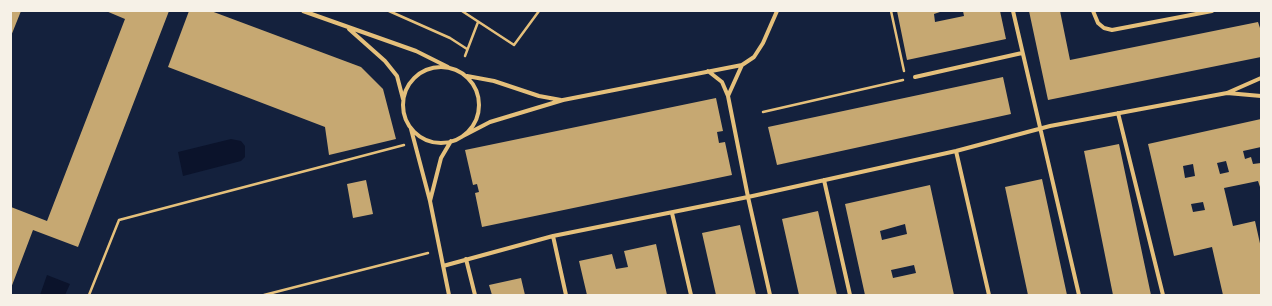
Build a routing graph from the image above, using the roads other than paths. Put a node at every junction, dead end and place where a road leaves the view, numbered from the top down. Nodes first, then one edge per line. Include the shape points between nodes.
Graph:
1 (303, 11) edge
2 (777, 11) edge
3 (1013, 11) edge
4 (1093, 11) edge
5 (1212, 11) edge
6 (347, 28) junction
7 (1022, 53) junction
8 (742, 65) junction
9 (450, 68) junction
10 (708, 71) junction
11 (466, 76) junction
12 (915, 77) road end
13 (1261, 78) edge
14 (1227, 93) junction
15 (728, 96) junction
16 (1261, 96) edge
17 (563, 100) junction
18 (403, 101) junction
19 (1118, 113) junction
20 (410, 127) junction
21 (1040, 128) junction
22 (463, 136) junction
23 (451, 141) junction
24 (956, 150) junction
25 (824, 180) junction
26 (748, 197) junction
27 (430, 201) junction
28 (672, 212) junction
29 (552, 236) junction
30 (466, 259) junction
31 (443, 266) junction
32 (449, 295) edge
33 (475, 295) edge
34 (566, 295) edge
35 (692, 295) edge
36 (770, 295) edge
37 (850, 295) edge
38 (989, 295) edge
39 (1079, 295) edge
40 (1163, 295) edge

1 - 6 street
2 - 8 street via 754,57
3 - 7 street
4 - 5 street via 1098,24 1112,30
6 - 9 street via 416,51
6 - 18 street via 385,61 398,76
7 - 12 street
7 - 21 street
8 - 10 street
8 - 15 street
9 - 11 street
9 - 18 street via 428,69 419,74 411,81
10 - 15 street via 722,82
10 - 17 street
11 - 17 street
11 - 22 street via 478,95 479,107 477,118
13 - 14 street
14 - 16 street
14 - 19 street
15 - 26 street
17 - 22 street via 490,122
18 - 20 street
19 - 21 street
19 - 40 street
20 - 23 street via 428,140
20 - 27 street
21 - 24 street
21 - 39 street
22 - 23 street
23 - 27 street via 441,158
24 - 25 street
24 - 38 street
25 - 26 street
25 - 37 street
26 - 28 street
26 - 36 street
27 - 31 street
28 - 29 street
28 - 35 street
29 - 30 street
29 - 34 street
30 - 31 street
30 - 33 street
31 - 32 street

